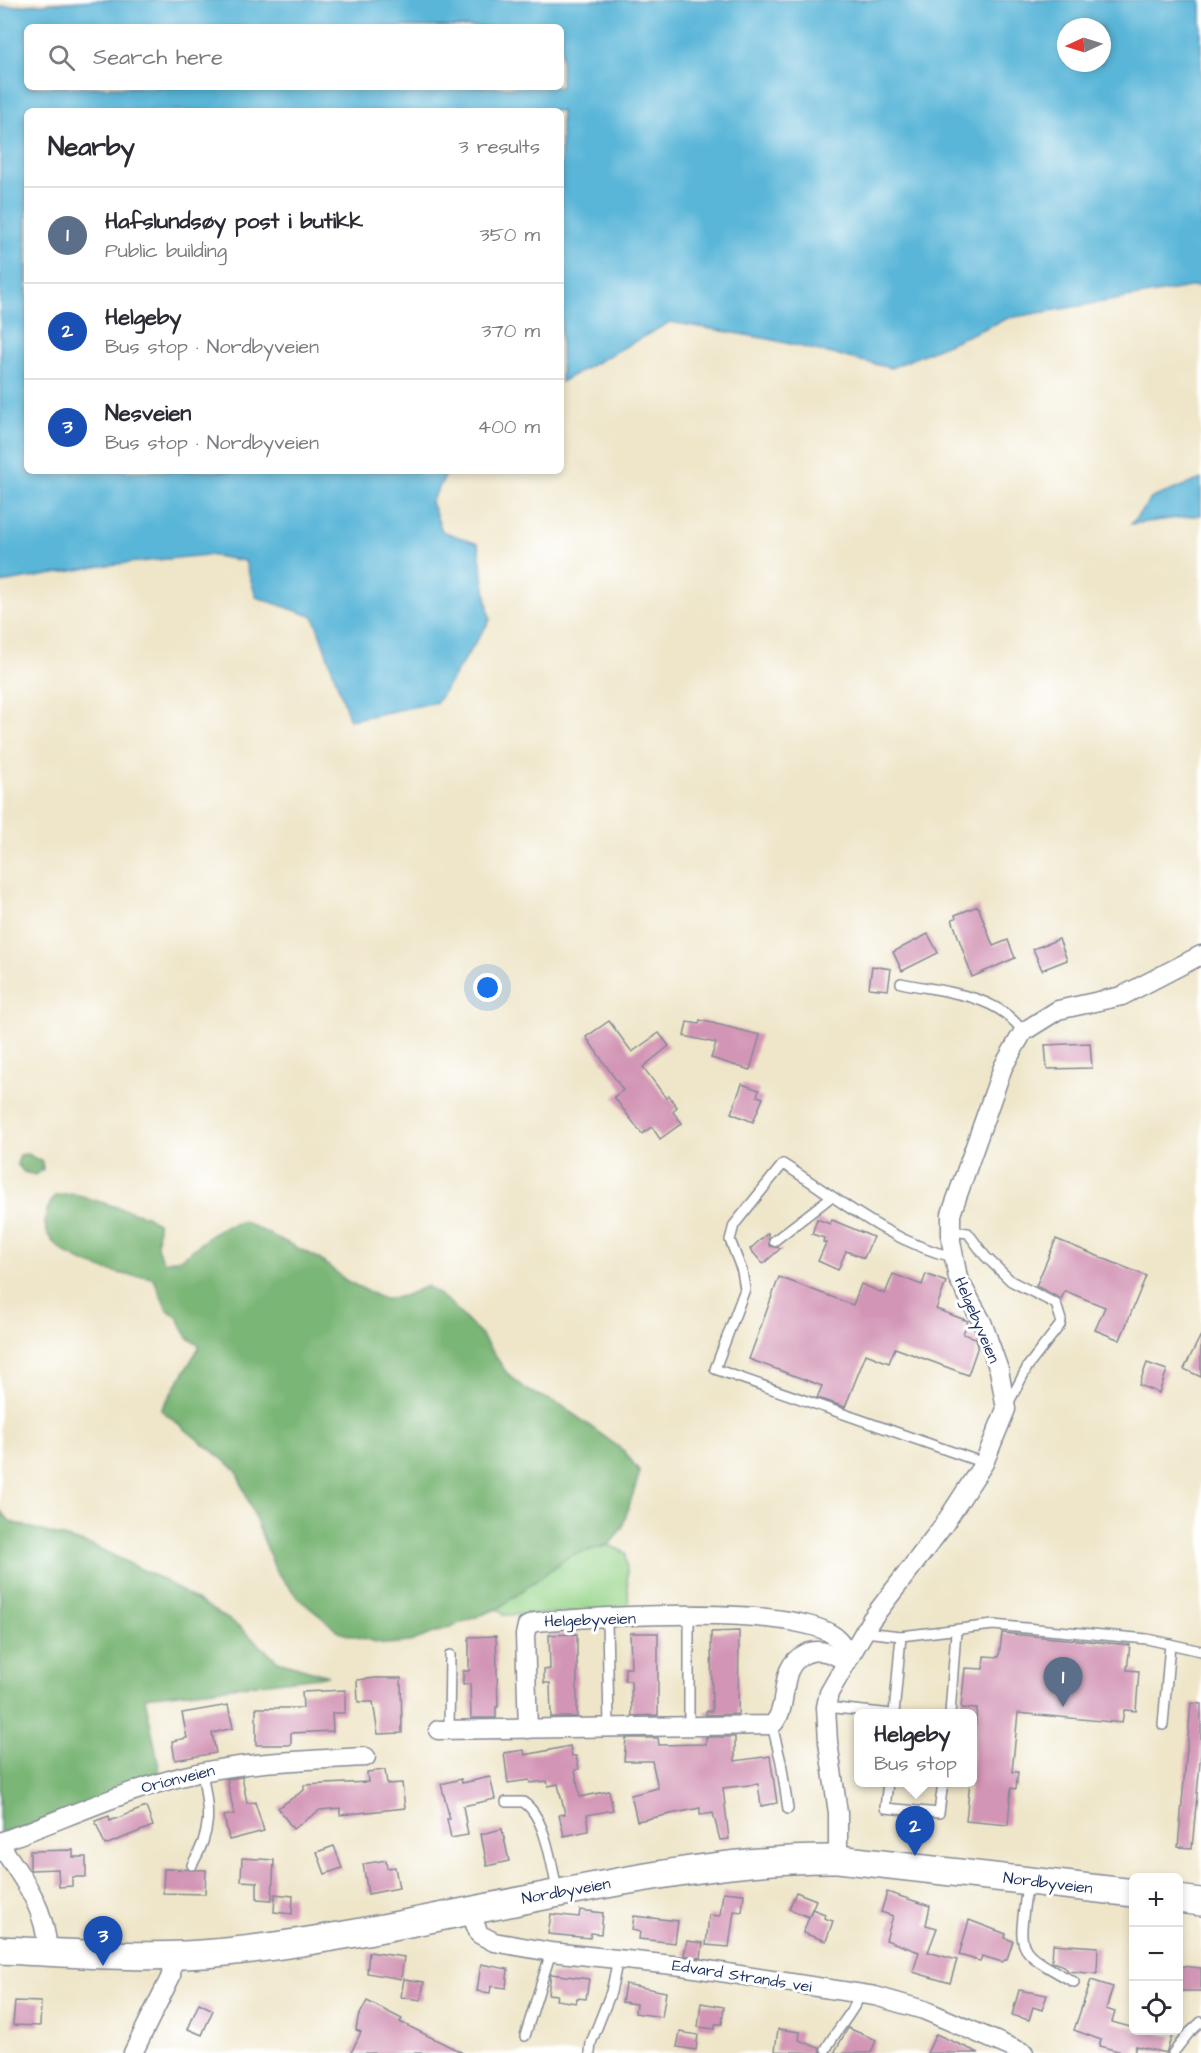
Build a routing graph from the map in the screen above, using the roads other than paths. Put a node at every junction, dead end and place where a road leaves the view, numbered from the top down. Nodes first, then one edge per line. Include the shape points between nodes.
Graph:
1 (1201, 955) edge
2 (901, 983) dead end
3 (1023, 1032) junction
4 (831, 1197) junction
5 (951, 1231) junction
6 (774, 1241) dead end
7 (953, 1257) junction
8 (1006, 1409) junction
9 (984, 1463) junction
10 (689, 1616) junction
11 (607, 1619) junction
12 (956, 1631) junction
13 (864, 1632) junction
14 (901, 1636) junction
15 (1170, 1644) junction
16 (1201, 1651) edge
17 (450, 1655) dead end
18 (846, 1661) junction
19 (826, 1707) junction
20 (893, 1709) edge
21 (950, 1709) edge
22 (854, 1710) edge
23 (772, 1725) junction
24 (1163, 1725) dead end
25 (689, 1726) junction
26 (609, 1728) junction
27 (528, 1729) junction
28 (443, 1730) joint
29 (366, 1757) dead end
30 (202, 1772) junction
31 (887, 1787) edge
32 (942, 1787) edge
33 (506, 1802) dead end
34 (788, 1809) dead end
35 (0, 1844) edge
36 (838, 1859) junction
37 (192, 1865) dead end
38 (1028, 1880) junction
39 (1129, 1892) edge
40 (557, 1893) junction
41 (1183, 1900) edge
42 (1201, 1902) edge
43 (469, 1909) junction
44 (0, 1950) edge
45 (48, 1952) junction
46 (552, 1952) junction
47 (172, 1955) junction
48 (618, 1959) junction
49 (1074, 1982) dead end
50 (861, 1994) junction
51 (1201, 2022) edge
52 (525, 2036) dead end
53 (826, 2049) dead end
54 (133, 2053) edge
55 (590, 2053) edge
56 (1024, 2053) edge
57 (1173, 2053) edge

1 - 3 street, Helgebyveien via 1122,996 1058,1010
2 - 3 lane via 944,990 997,1007
3 - 5 street, Helgebyveien via 1004,1067 951,1214
4 - 6 lane
4 - 7 lane via 927,1251
4 - 9 lane via 783,1164 734,1225 730,1240 745,1289 715,1369
5 - 7 street, Helgebyveien
5 - 8 lane via 968,1233 1011,1281 1051,1299 1059,1309 1060,1325 1028,1366
7 - 8 street, Helgebyveien via 958,1278 982,1322
8 - 9 street
9 - 13 street via 943,1526
10 - 11 street, Helgebyveien
10 - 18 street, Helgebyveien via 796,1621 842,1643
10 - 25 lane
11 - 26 lane
11 - 27 street, Helgebyveien via 535,1622 527,1626
12 - 14 lane
12 - 15 lane via 1003,1626
12 - 21 lane
13 - 14 lane
13 - 18 street
14 - 20 lane
15 - 16 lane
15 - 24 lane
17 - 28 lane
18 - 19 street
18 - 23 street via 819,1651 798,1657 787,1674
19 - 22 lane
19 - 36 street via 838,1813
23 - 25 street
23 - 34 lane
25 - 26 street
26 - 27 street
27 - 28 street
29 - 30 street, Orionveien via 243,1765
30 - 35 street, Orionveien via 134,1791
30 - 37 lane via 209,1825
31 - 32 lane via 885,1808 939,1812
33 - 40 lane via 523,1802 533,1810 548,1846
35 - 45 street via 27,1883 43,1917
36 - 38 main road, Nordbyveien
36 - 40 main road, Nordbyveien via 727,1865
38 - 39 main road, Nordbyveien
38 - 49 lane via 1021,1928 1024,1948 1039,1963
40 - 43 main road, Nordbyveien
41 - 42 main road
43 - 46 street, Edvard Strands vei via 475,1928 485,1939
43 - 47 main road, Nordbyveien via 266,1947
44 - 45 main road, Nordbyveien
45 - 47 main road, Nordbyveien
46 - 48 street, Edvard Strands vei
46 - 52 lane
47 - 54 street via 171,1976
48 - 50 street, Edvard Strands vei
48 - 55 lane
50 - 53 lane
50 - 56 street, Edvard Strands vei via 903,2002
51 - 57 lane

